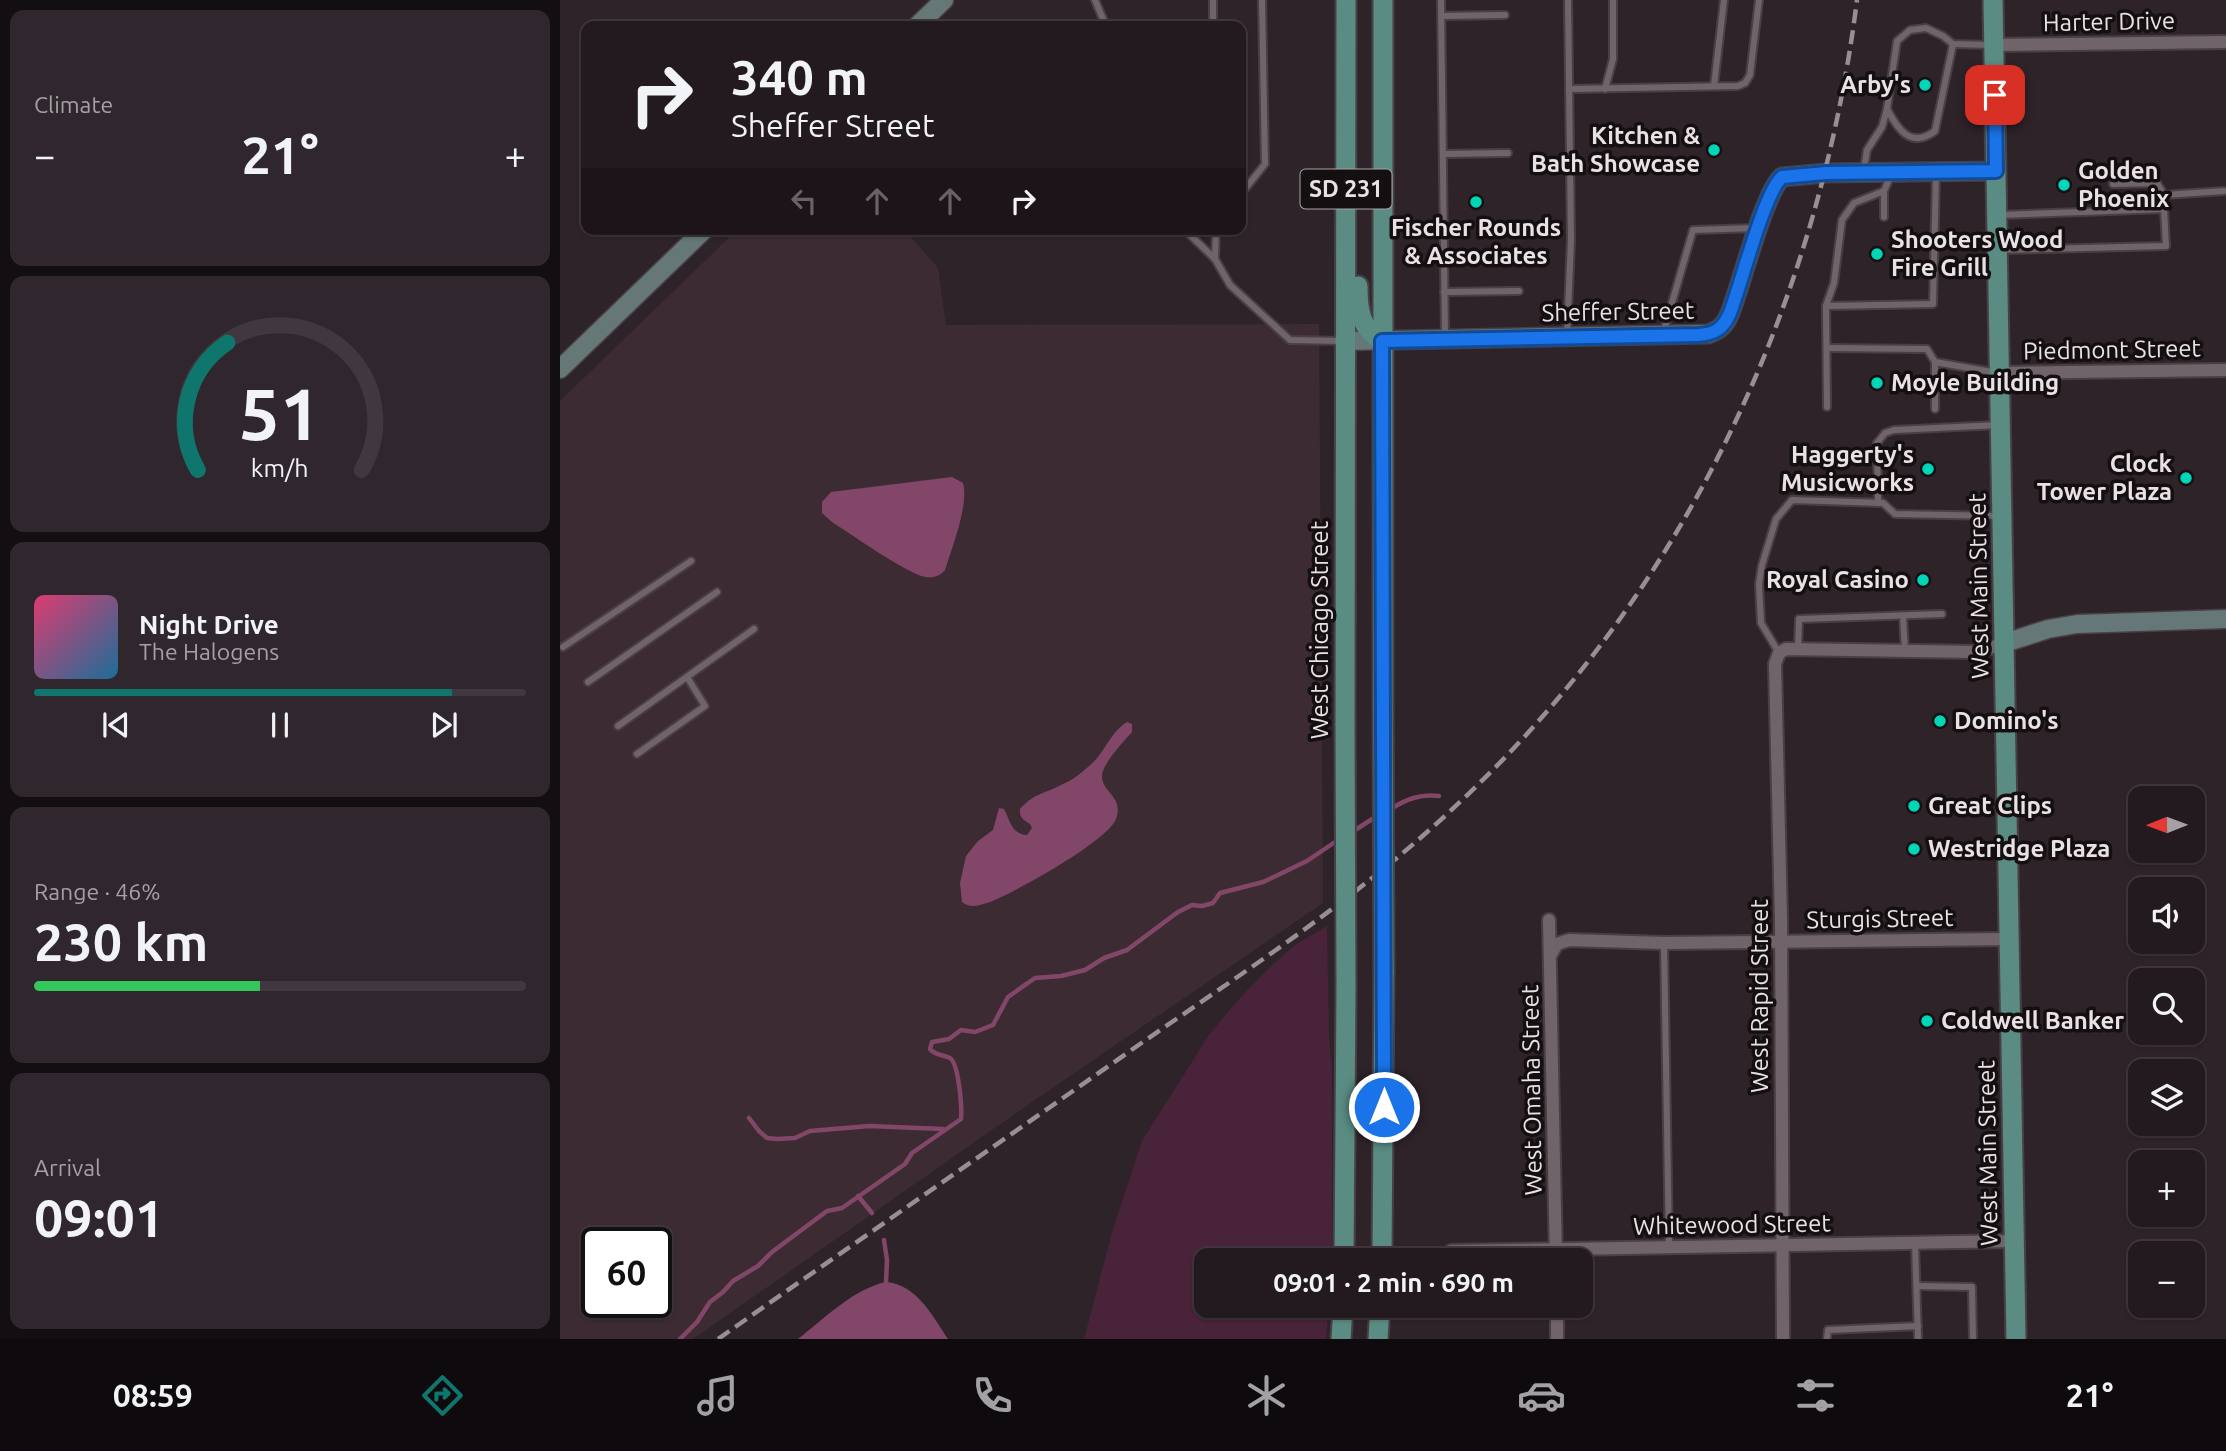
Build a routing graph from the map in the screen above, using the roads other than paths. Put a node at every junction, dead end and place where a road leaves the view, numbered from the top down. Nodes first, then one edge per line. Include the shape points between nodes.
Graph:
1 (944, 0) edge
2 (1095, 0) edge
3 (1213, 0) edge
4 (1262, 0) edge
5 (1336, 0) edge
6 (1346, 0) edge
7 (1383, 0) edge
8 (1441, 0) edge
9 (1568, 0) edge
10 (1613, 0) edge
11 (1724, 0) edge
12 (1759, 0) edge
13 (1993, 0) edge
14 (1505, 15) dead end
15 (1441, 16) junction
16 (922, 21) edge
17 (1105, 21) edge
18 (1213, 21) edge
19 (2224, 42) dead end
20 (1953, 44) junction
21 (1994, 45) junction
22 (1714, 86) junction
23 (1569, 89) junction
24 (1605, 89) junction
25 (1887, 109) junction
26 (1508, 153) dead end
27 (1443, 154) junction
28 (1345, 171) junction
29 (1996, 171) junction
30 (1892, 172) junction
31 (1936, 172) junction
32 (1864, 173) junction
33 (2113, 184) dead end
34 (1246, 188) edge
35 (1884, 191) junction
36 (2224, 191) dead end
37 (2164, 195) junction
38 (2164, 209) junction
39 (1997, 215) junction
40 (1884, 217) dead end
41 (1759, 228) junction
42 (699, 235) edge
43 (1190, 235) edge
44 (1216, 235) edge
45 (1347, 235) junction
46 (1998, 250) junction
47 (1215, 259) junction
48 (1519, 291) dead end
49 (1444, 292) junction
50 (1826, 306) junction
51 (1663, 336) junction
52 (1567, 337) junction
53 (1445, 339) junction
54 (1344, 341) junction
55 (1382, 341) junction
56 (1826, 348) junction
57 (1935, 362) junction
58 (560, 369) edge
59 (2226, 370) edge
60 (2000, 373) junction
61 (1827, 407) dead end
62 (1935, 408) dead end
63 (2001, 425) junction
64 (1878, 503) junction
65 (2003, 516) junction
66 (691, 561) dead end
67 (717, 592) dead end
68 (1941, 614) dead end
69 (1903, 616) junction
70 (2226, 619) edge
71 (754, 629) dead end
72 (2005, 643) junction
73 (563, 647) dead end
74 (1798, 649) junction
75 (1905, 651) junction
76 (1779, 653) junction
77 (687, 677) junction
78 (588, 682) dead end
79 (618, 726) dead end
80 (637, 754) dead end
81 (1549, 920) dead end
82 (2008, 939) junction
83 (1782, 942) junction
84 (1664, 943) junction
85 (1550, 956) junction
86 (2014, 1241) junction
87 (1915, 1243) junction
88 (1782, 1245) junction
89 (1669, 1247) junction
90 (1344, 1248) edge
91 (1382, 1248) edge
92 (1556, 1248) edge
93 (1593, 1252) edge
94 (1917, 1286) junction
95 (1342, 1318) edge
96 (1379, 1318) edge
97 (1556, 1318) edge
98 (1918, 1326) junction
99 (1341, 1339) edge
100 (1378, 1339) edge
101 (1557, 1339) edge
102 (1783, 1339) edge
103 (1828, 1339) edge
104 (1918, 1339) edge
105 (1973, 1339) edge
106 (2015, 1339) edge

1 - 16 street
2 - 17 lane
3 - 18 lane
4 - 34 lane via 1265,164
5 - 45 main road via 1337,143
6 - 28 main road, West Chicago Street / SD 231
7 - 55 main road, SD 231
8 - 15 lane
9 - 23 lane
10 - 24 lane via 1613,59
11 - 22 lane
12 - 22 lane via 1750,75 1738,86
13 - 21 main road, West Main Street
14 - 15 lane
15 - 27 lane
19 - 21 street, Harter Drive
20 - 21 lane
20 - 25 lane via 1926,28 1910,30 1897,41
20 - 25 lane via 1935,131 1926,138 1911,137 1898,129
21 - 29 main road, West Main Street
22 - 24 lane
23 - 24 lane
23 - 52 lane
25 - 32 lane via 1867,150
26 - 27 lane
27 - 49 lane
28 - 45 main road, West Chicago Street / SD 231
28 - 55 main road via 1358,235 1358,309 1363,324
29 - 31 street, Sheffer Street
29 - 39 main road, West Main Street
30 - 31 street, Sheffer Street
30 - 32 street, Sheffer Street
30 - 35 lane
31 - 50 lane via 1933,304
32 - 41 street, Sheffer Street via 1782,177
33 - 37 lane via 2157,183
35 - 40 lane
35 - 50 lane via 1854,203 1842,220 1834,283
36 - 37 lane
37 - 38 lane
38 - 39 lane
38 - 46 lane via 2166,246
39 - 46 main road, West Main Street
41 - 51 street, Sheffer Street via 1725,325 1708,334
41 - 51 lane via 1693,230
42 - 58 street
43 - 47 lane
44 - 47 lane
45 - 54 main road, West Chicago Street / SD 231
46 - 60 main road, West Main Street
47 - 54 lane via 1230,285 1290,340
48 - 49 lane
49 - 53 lane
50 - 56 lane
51 - 52 street, Sheffer Street
52 - 53 street, Sheffer Street
53 - 55 street, Sheffer Street
54 - 55 street, Sheffer Street
54 - 90 main road, West Chicago Street / SD 231, bridge
55 - 91 main road, SD 231, bridge
56 - 57 lane via 1927,349
56 - 61 lane
57 - 60 lane
57 - 62 lane
59 - 60 street, Piedmont Street
60 - 63 main road, West Main Street
63 - 64 lane via 1885,433 1877,443
63 - 65 main road, West Main Street
64 - 65 lane via 1895,514
64 - 76 lane via 1792,500 1776,519 1759,584 1761,623
65 - 72 main road, West Main Street
66 - 73 lane
67 - 78 lane
68 - 69 lane
69 - 74 lane via 1799,619
69 - 75 lane
70 - 72 street via 2077,624
71 - 77 lane
72 - 75 street via 1978,652
72 - 82 main road, West Main Street
74 - 75 street
74 - 76 street
76 - 83 street, West Rapid Street via 1775,664
77 - 79 lane
77 - 80 lane via 705,706
81 - 85 street, West Omaha Street
82 - 83 street, Sturgis Street
82 - 86 main road, West Main Street
83 - 84 street, Sturgis Street
83 - 88 street, West Rapid Street
84 - 85 street, Sturgis Street via 1569,940 1557,944
84 - 89 lane
85 - 92 street, West Omaha Street
86 - 87 street, Whitewood Street
86 - 106 main road, West Main Street
87 - 88 street, Whitewood Street
87 - 94 lane
88 - 89 street, Whitewood Street
88 - 102 street, West Rapid Street
89 - 93 street, Whitewood Street
94 - 98 lane
94 - 105 lane via 1972,1287
95 - 99 main road
96 - 100 main road
97 - 101 street
98 - 103 lane via 1828,1330
98 - 104 lane

